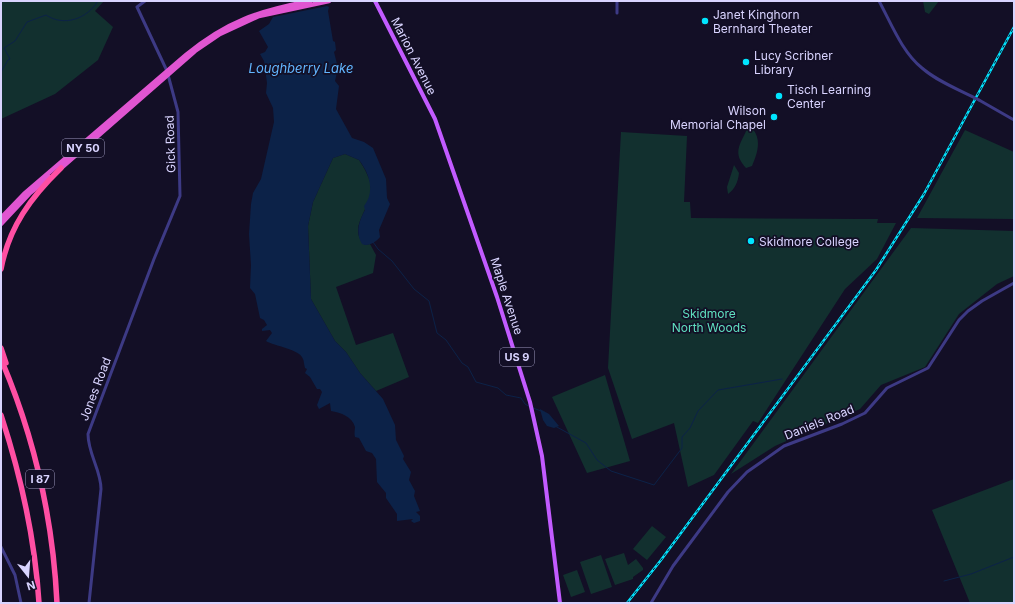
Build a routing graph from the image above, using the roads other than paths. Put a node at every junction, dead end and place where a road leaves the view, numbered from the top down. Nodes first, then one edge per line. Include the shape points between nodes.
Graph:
1 (145, 1) edge
2 (310, 1) edge
3 (329, 1) edge
4 (375, 1) edge
5 (617, 1) edge
6 (879, 1) edge
7 (617, 13) dead end
8 (167, 73) junction
9 (435, 119) joint
10 (1014, 120) edge
11 (61, 168) junction
12 (174, 213) joint
13 (1, 218) edge
14 (1, 224) edge
15 (1, 269) edge
16 (1014, 283) edge
17 (1, 348) edge
18 (1, 359) edge
19 (14, 390) junction
20 (1, 416) edge
21 (1, 547) edge
22 (21, 603) edge
23 (39, 603) edge
24 (58, 603) edge
25 (89, 603) edge
26 (560, 603) edge
27 (651, 603) edge

1 - 8 street, Gick Road via 137,7
2 - 8 highway, NY 50 via 266,10 235,22 204,40
3 - 8 highway, NY 50 via 267,14 233,27 206,43
4 - 9 main road, Marion Avenue / US 9
5 - 7 street
6 - 10 street via 906,50 917,64 936,78
8 - 11 highway, NY 50
8 - 12 street, Gick Road via 178,112 180,134 180,189
8 - 13 highway, NY 50 via 24,194
9 - 26 main road, Maple Avenue / US 9 via 497,297 530,402 542,456
11 - 14 highway, NY 50 via 30,193
11 - 15 highway via 41,188 22,213 8,243
12 - 25 street, Jones Road via 88,434 89,447 101,489
16 - 27 street, Daniels Road via 968,311 959,320 928,368 887,388 865,413 784,446 747,472 728,492 673,566
17 - 19 highway
18 - 19 highway, I 87
19 - 24 highway, I 87 via 42,489
20 - 23 highway, I 87 via 16,463 27,513
21 - 22 street via 15,575

